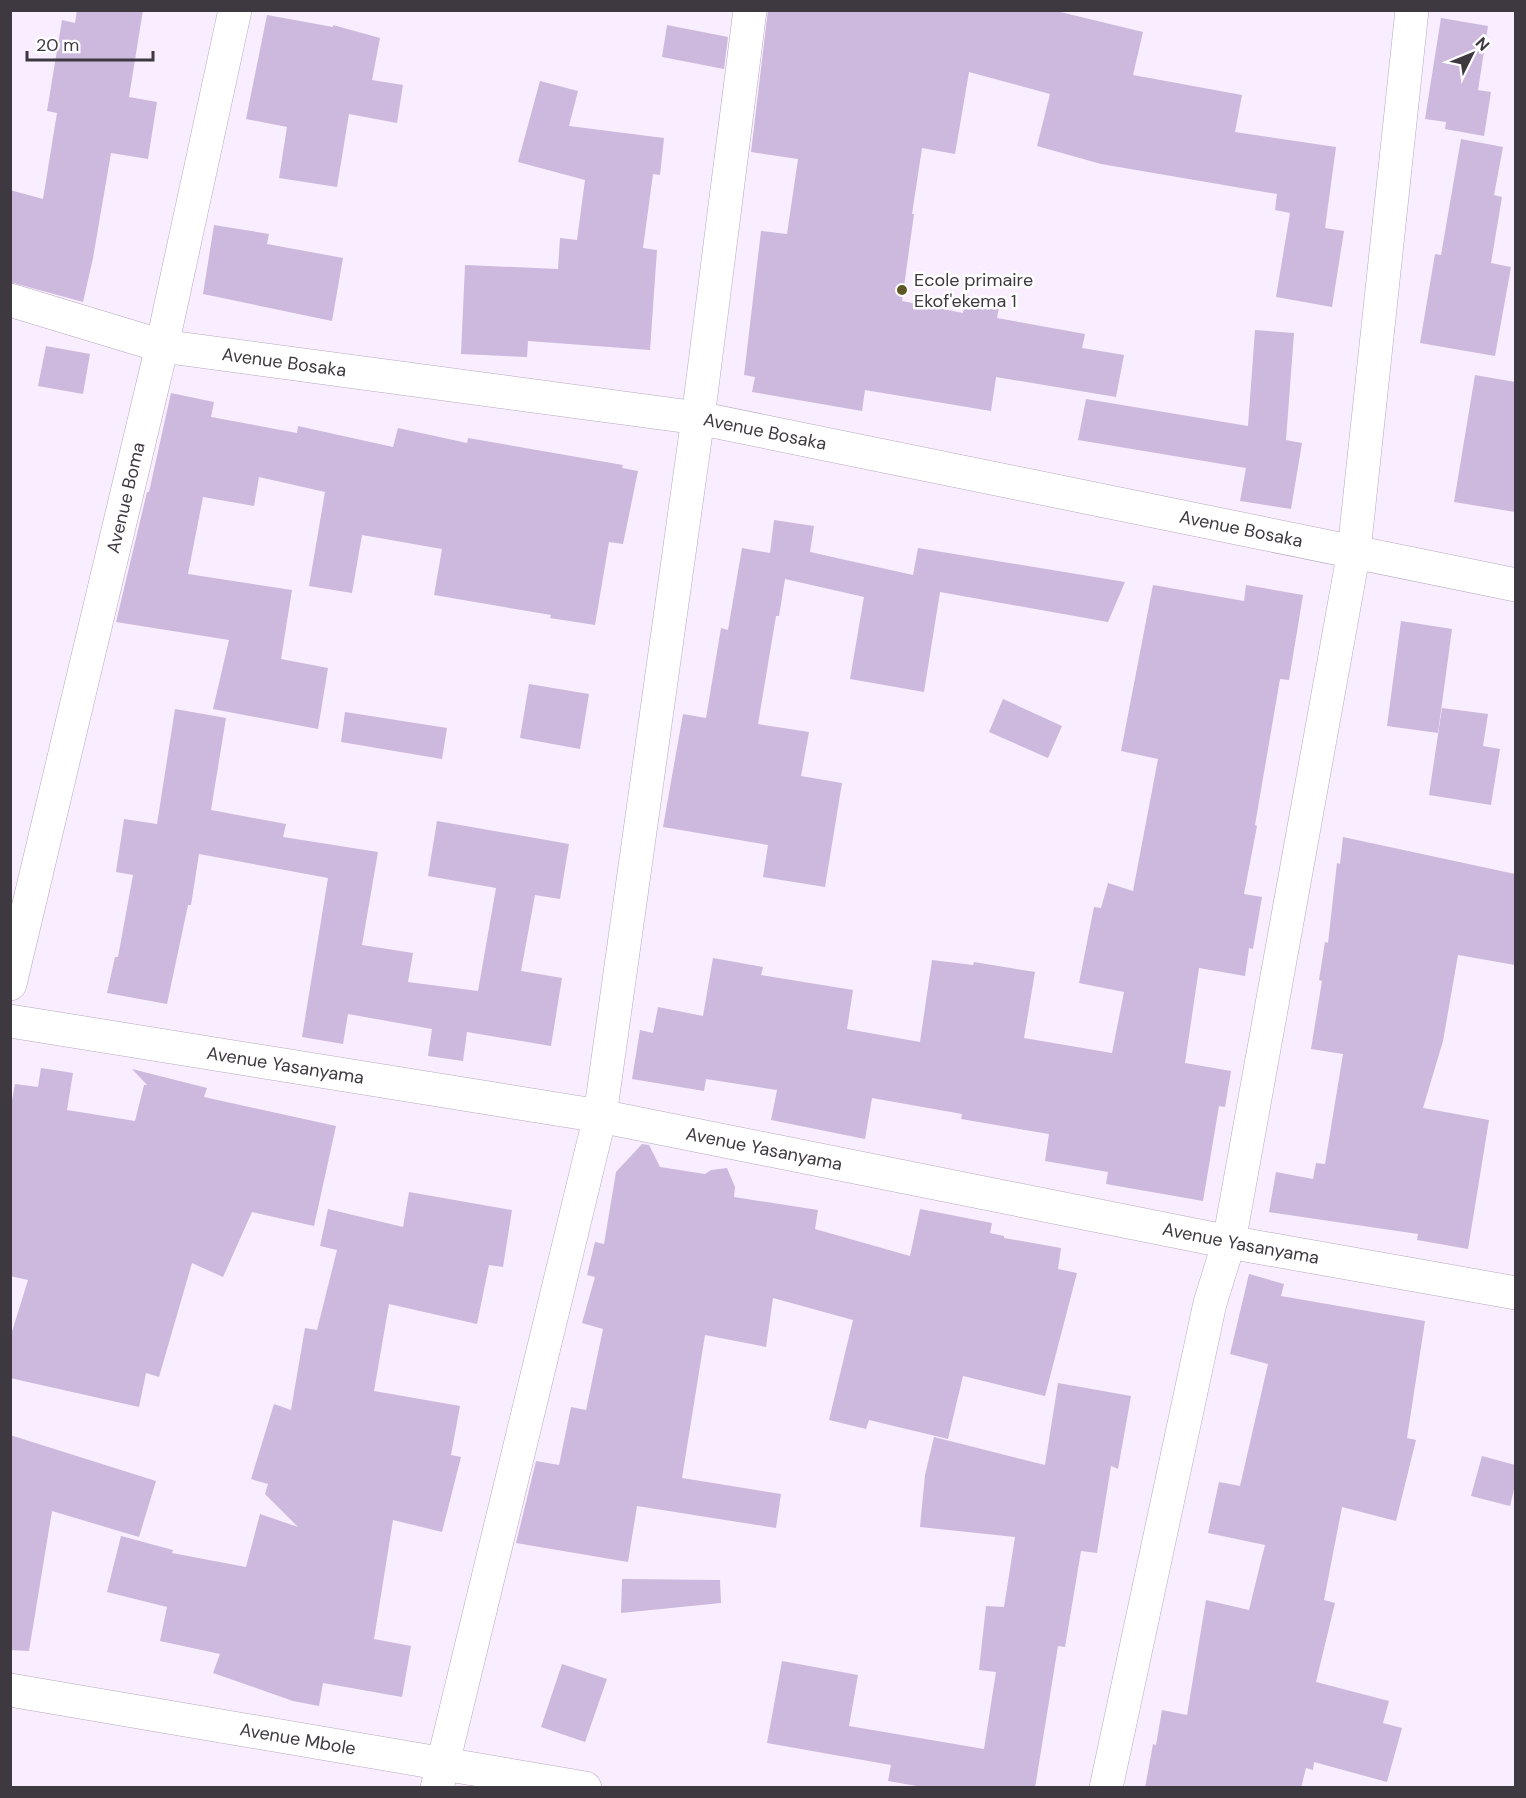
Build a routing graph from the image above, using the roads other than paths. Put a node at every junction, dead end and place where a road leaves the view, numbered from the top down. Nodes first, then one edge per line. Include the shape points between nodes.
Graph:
1 (235, 10) edge
2 (750, 10) edge
3 (1412, 10) edge
4 (10, 300) edge
5 (162, 346) junction
6 (698, 418) junction
7 (1354, 551) junction
8 (1515, 585) edge
9 (10, 984) edge
10 (10, 1021) edge
11 (600, 1116) junction
12 (1229, 1242) junction
13 (1515, 1293) edge
14 (10, 1690) edge
15 (440, 1775) edge
16 (585, 1788) edge
17 (1106, 1788) edge

1 - 5 street, Avenue Boma
2 - 6 street
3 - 7 street
4 - 5 street, Avenue Bosaka
5 - 6 street, Avenue Bosaka
5 - 9 street, Avenue Boma
6 - 7 street, Avenue Bosaka
6 - 11 street
7 - 8 street, Avenue Bosaka
7 - 12 street
10 - 11 street, Avenue Yasanyama
11 - 12 street, Avenue Yasanyama
11 - 15 street
12 - 13 street, Avenue Yasanyama
12 - 17 street via 1210,1303
14 - 15 street, Avenue Mbole
15 - 16 street, Avenue Mbole

